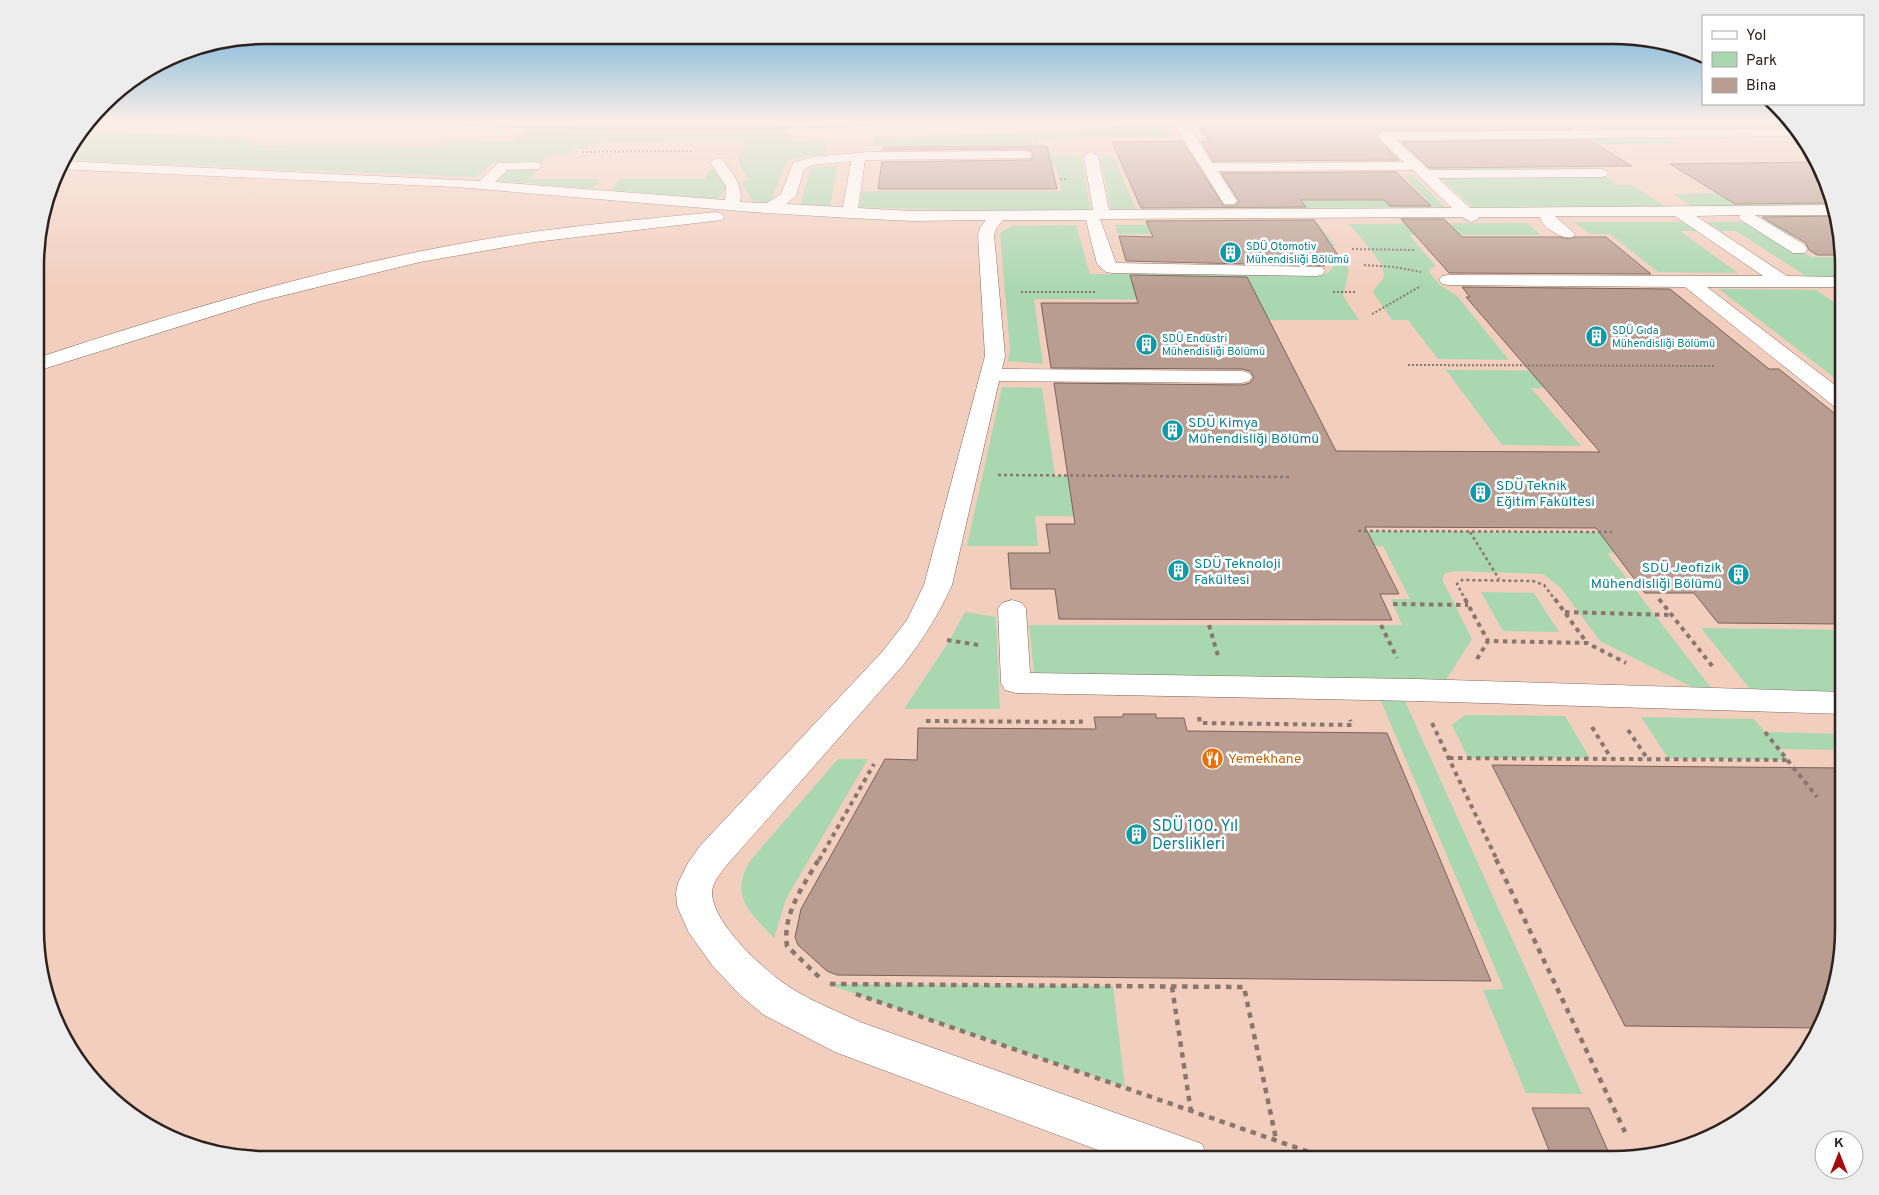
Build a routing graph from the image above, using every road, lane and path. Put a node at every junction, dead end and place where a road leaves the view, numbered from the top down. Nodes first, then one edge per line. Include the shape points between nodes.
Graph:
1 (337, 178) edge
2 (491, 178) edge
3 (729, 178) edge
4 (794, 178) edge
5 (856, 178) edge
6 (1093, 178) edge
7 (1214, 178) edge
8 (1428, 178) edge
9 (484, 185) junction
10 (1229, 202) dead end
11 (732, 205) junction
12 (770, 208) junction
13 (790, 210) junction
14 (1828, 210) edge
15 (850, 213) junction
16 (1684, 214) junction
17 (1468, 215) junction
18 (1747, 217) junction
19 (1830, 217) edge
20 (996, 218) junction
21 (1097, 218) junction
22 (1547, 218) junction
23 (1567, 234) dead end
24 (1352, 249) dead end
25 (1799, 249) dead end
26 (1415, 250) dead end
27 (1364, 265) dead end
28 (1316, 271) dead end
29 (1448, 280) junction
30 (1689, 281) junction
31 (1783, 282) junction
32 (1825, 282) junction
33 (1835, 282) edge
34 (1835, 288) edge
35 (1372, 314) dead end
36 (44, 363) edge
37 (1408, 365) dead end
38 (1714, 366) dead end
39 (990, 374) junction
40 (1242, 377) dead end
41 (1835, 396) edge
42 (992, 475) dead end
43 (1290, 477) dead end
44 (1358, 531) dead end
45 (1470, 532) junction
46 (1612, 532) dead end
47 (1499, 580) junction
48 (1659, 599) dead end
49 (1393, 604) dead end
50 (1468, 605) junction
51 (1012, 609) dead end
52 (1565, 612) junction
53 (1671, 615) junction
54 (1209, 625) dead end
55 (1381, 625) dead end
56 (942, 639) dead end
57 (1488, 641) junction
58 (1587, 644) junction
59 (1014, 652) junction
60 (1219, 659) dead end
61 (1398, 661) dead end
62 (1473, 665) dead end
63 (1632, 665) dead end
64 (1739, 700) junction
65 (1835, 703) edge
66 (1787, 760) junction
67 (874, 764) dead end
68 (1817, 797) dead end
69 (827, 984) junction
70 (1172, 986) junction
71 (1186, 1076) dead end
72 (1625, 1132) dead end
73 (1276, 1139) junction
74 (1161, 1151) edge
75 (1308, 1151) edge

1 - 9 street
2 - 9 street
3 - 11 street via 735,196
4 - 12 street via 788,196
5 - 15 street
6 - 21 street
7 - 10 street
8 - 17 street
9 - 11 street
11 - 12 street
12 - 13 street
13 - 15 street
13 - 36 street via 596,229 475,246 257,296
14 - 16 street
15 - 20 street
16 - 17 street
16 - 18 street
16 - 22 street
16 - 31 street
17 - 21 street
17 - 22 street
18 - 19 street
18 - 25 street
20 - 21 street
20 - 39 street via 986,235 995,350
21 - 28 street via 1106,264 1112,268
22 - 23 street
24 - 26 path
27 - 29 path via 1404,268
29 - 30 street
29 - 35 path via 1419,286
30 - 31 street
30 - 41 street
31 - 32 street
32 - 33 street
32 - 34 street
37 - 38 path
39 - 40 street
39 - 74 street via 938,585 923,617 882,671 713,856 696,882 694,903 709,933 740,970 761,989 802,1015 850,1038
42 - 43 path
44 - 45 path
45 - 46 path
45 - 47 path
47 - 50 path via 1467,579 1458,582
47 - 52 path via 1539,582 1548,588
48 - 53 path
49 - 50 path
50 - 57 path
51 - 59 street
52 - 53 path
52 - 58 path
53 - 64 path
54 - 60 path
55 - 61 path
56 - 59 path
57 - 58 path
57 - 62 path
58 - 63 path
59 - 64 street via 1016,683
64 - 65 street
64 - 66 path
66 - 68 path
66 - 72 path via 1449,758
67 - 69 path via 790,913 788,946
69 - 70 path
69 - 73 path
70 - 71 path
70 - 73 path via 1244,986
73 - 75 path

